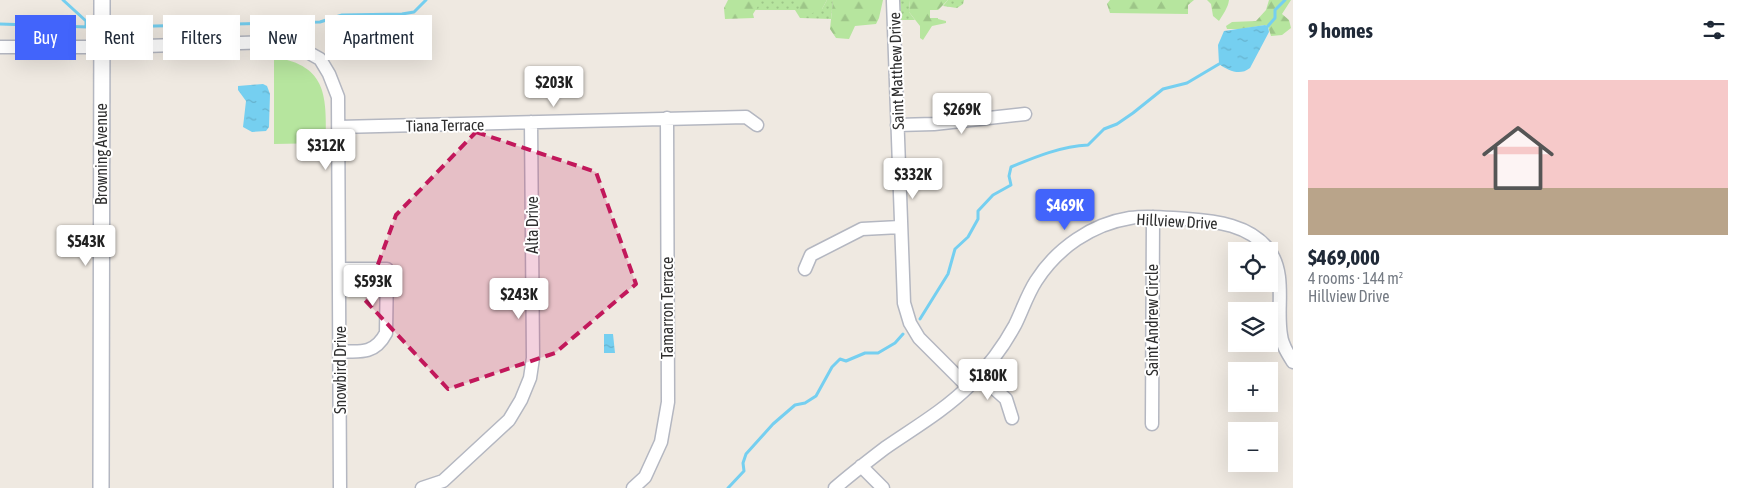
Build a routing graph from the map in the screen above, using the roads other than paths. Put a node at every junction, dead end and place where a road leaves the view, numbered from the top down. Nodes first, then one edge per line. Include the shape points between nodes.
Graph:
1 (102, 0) edge
2 (893, 2) dead end
3 (102, 15) edge
4 (153, 46) edge
5 (0, 47) edge
6 (86, 47) edge
7 (102, 60) edge
8 (1025, 114) dead end
9 (666, 118) junction
10 (531, 122) junction
11 (897, 125) junction
12 (757, 126) dead end
13 (339, 127) junction
14 (1153, 217) junction
15 (900, 227) junction
16 (340, 269) junction
17 (805, 269) dead end
18 (340, 351) junction
19 (1293, 362) edge
20 (980, 375) junction
21 (968, 387) junction
22 (1012, 418) dead end
23 (1152, 424) dead end
24 (861, 466) junction
25 (101, 488) edge
26 (340, 488) edge
27 (422, 488) edge
28 (633, 488) edge
29 (835, 488) edge
30 (883, 488) edge

1 - 3 street, Browning Avenue
2 - 11 street, Saint Matthew Drive
4 - 13 street, Snowbird Drive via 276,42 302,49 320,59 330,74 338,97
5 - 6 street, Snowbird Drive
7 - 25 street, Browning Avenue
8 - 11 street
9 - 10 street, Tiana Terrace
9 - 12 street, Tiana Terrace via 746,117
9 - 28 street, Tamarron Terrace via 668,402 660,442 645,476
10 - 13 street, Tiana Terrace
10 - 27 street, Alta Drive via 533,358 530,378 509,420 443,481
11 - 15 street, Saint Matthew Drive
13 - 16 street, Snowbird Drive
14 - 19 street, Hillview Drive via 1216,221 1251,235 1269,251 1280,288 1280,335
14 - 20 street, Hillview Drive via 1108,223 1067,246 1036,281 1014,326
14 - 23 street, Saint Andrew Circle
15 - 17 street via 862,229 847,235 810,255
15 - 21 street, Saint Matthew Drive via 904,303 910,323 919,338
16 - 18 street, Snowbird Drive
16 - 18 street via 387,269 386,334 381,343 363,352
18 - 26 street, Snowbird Drive
20 - 21 street, Hillview Drive
20 - 22 street via 1006,399
21 - 24 street, Hillview Drive via 932,417
24 - 29 street, Hillview Drive
24 - 30 street

